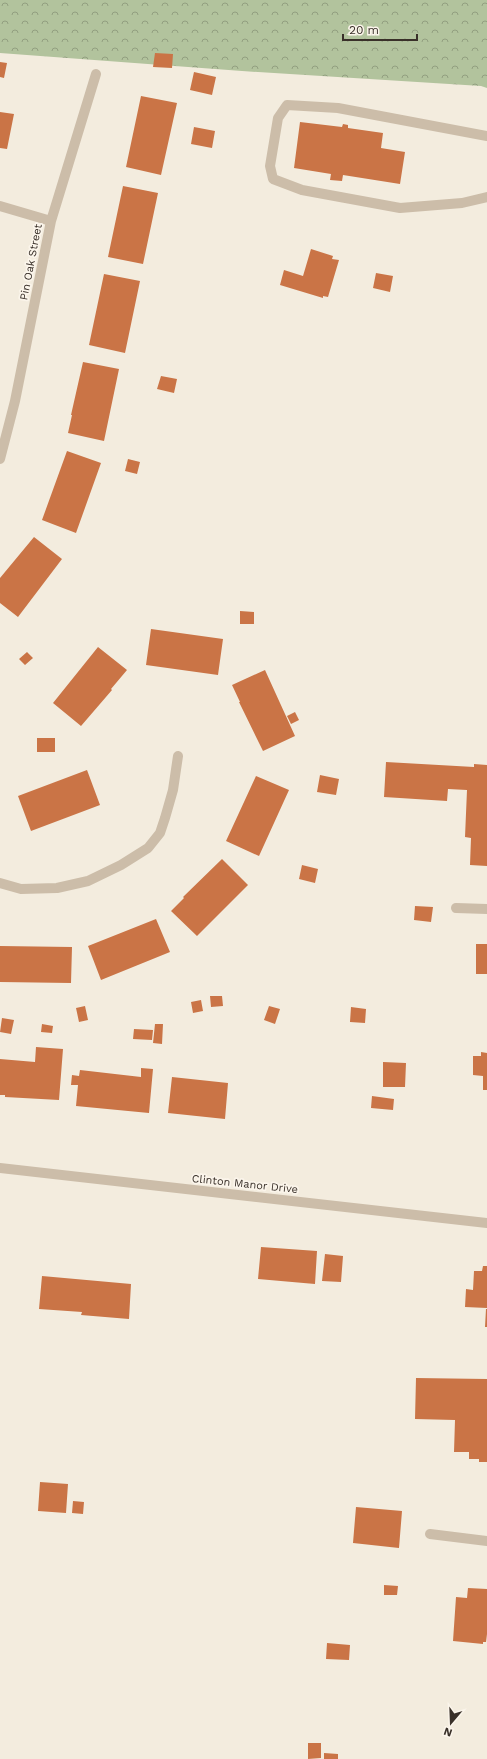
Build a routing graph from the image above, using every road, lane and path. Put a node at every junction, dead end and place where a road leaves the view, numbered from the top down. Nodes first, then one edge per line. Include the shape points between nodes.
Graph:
1 (96, 74) dead end
2 (487, 136) edge
3 (487, 198) edge
4 (0, 206) edge
5 (51, 221) junction
6 (0, 459) edge
7 (178, 756) dead end
8 (0, 883) edge
9 (456, 908) dead end
10 (487, 909) edge
11 (0, 1168) edge
12 (487, 1223) edge
13 (430, 1534) dead end
14 (487, 1541) edge

1 - 5 street, Pin Oak Street
2 - 3 street via 338,108 287,105 278,118 270,166 273,179 302,190 400,208 462,203
4 - 5 street
5 - 6 street, Pin Oak Street via 15,401
7 - 8 street via 173,790 165,818 160,833 148,848 88,881 57,888 21,889
9 - 10 street
11 - 12 street, Clinton Manor Drive
13 - 14 street

